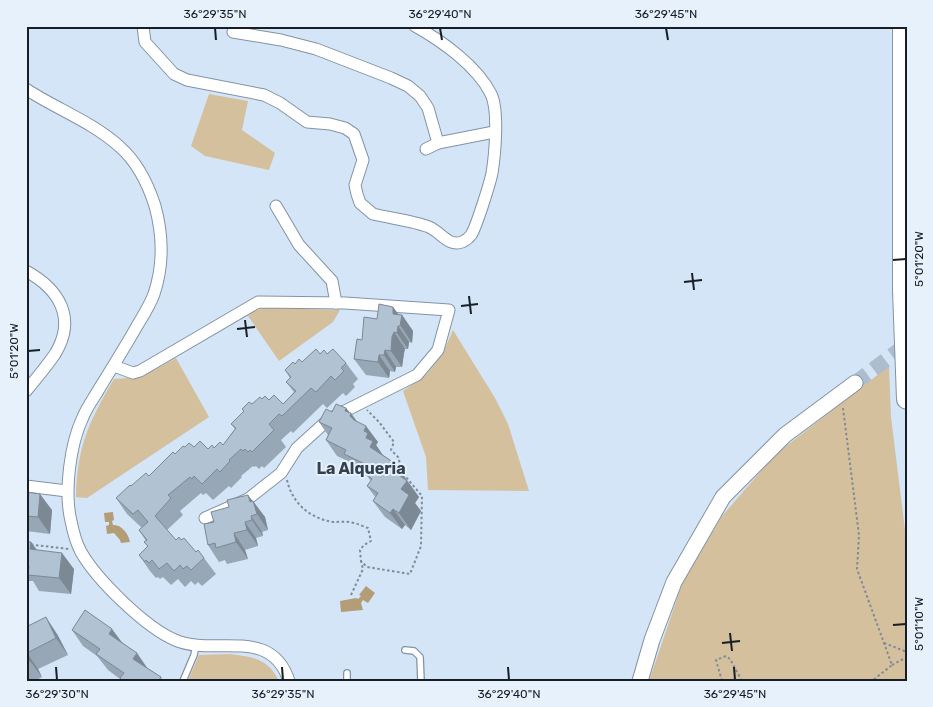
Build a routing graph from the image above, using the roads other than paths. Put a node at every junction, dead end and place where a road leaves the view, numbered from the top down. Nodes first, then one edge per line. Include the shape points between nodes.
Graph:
1 (143, 26) edge
2 (415, 26) edge
3 (903, 26) edge
4 (233, 32) dead end
5 (26, 89) edge
6 (494, 132) junction
7 (438, 143) junction
8 (426, 149) dead end
9 (276, 206) dead end
10 (26, 271) edge
11 (336, 303) junction
12 (114, 366) junction
13 (855, 384) tunnel mouth
14 (26, 391) edge
15 (907, 400) edge
16 (26, 486) edge
17 (67, 491) junction
18 (205, 518) dead end
19 (196, 645) junction
20 (405, 650) dead end
21 (347, 673) dead end
22 (183, 681) edge
23 (289, 681) edge
24 (347, 681) edge
25 (421, 681) edge
26 (640, 681) edge

1 - 6 street via 145,42 174,74 187,80 264,94 307,122 330,124 354,134 363,160 355,185 360,203 373,214 430,227 449,241 461,242 474,231 492,174
2 - 6 street via 461,58 482,80 492,95 496,112
3 - 15 highway via 903,290
4 - 7 street via 316,49 408,86 428,108
5 - 12 street via 115,143 134,163 150,189 162,236 159,277 153,296
6 - 7 street
7 - 8 street
9 - 11 street via 299,245 332,281
10 - 14 street via 54,290 64,322 62,338 55,353
11 - 12 street via 258,302 140,371 133,373
11 - 18 street via 449,310 438,350 417,375 329,419 297,448 282,473 248,499
12 - 17 street via 82,418 72,452
13 - 26 main road via 785,434 723,497 674,582
16 - 17 street
17 - 19 street via 70,520 81,551 112,591 142,620 176,640
19 - 22 lane
19 - 23 street via 242,645 263,649 279,661
20 - 25 lane via 414,651 420,657
21 - 24 lane

